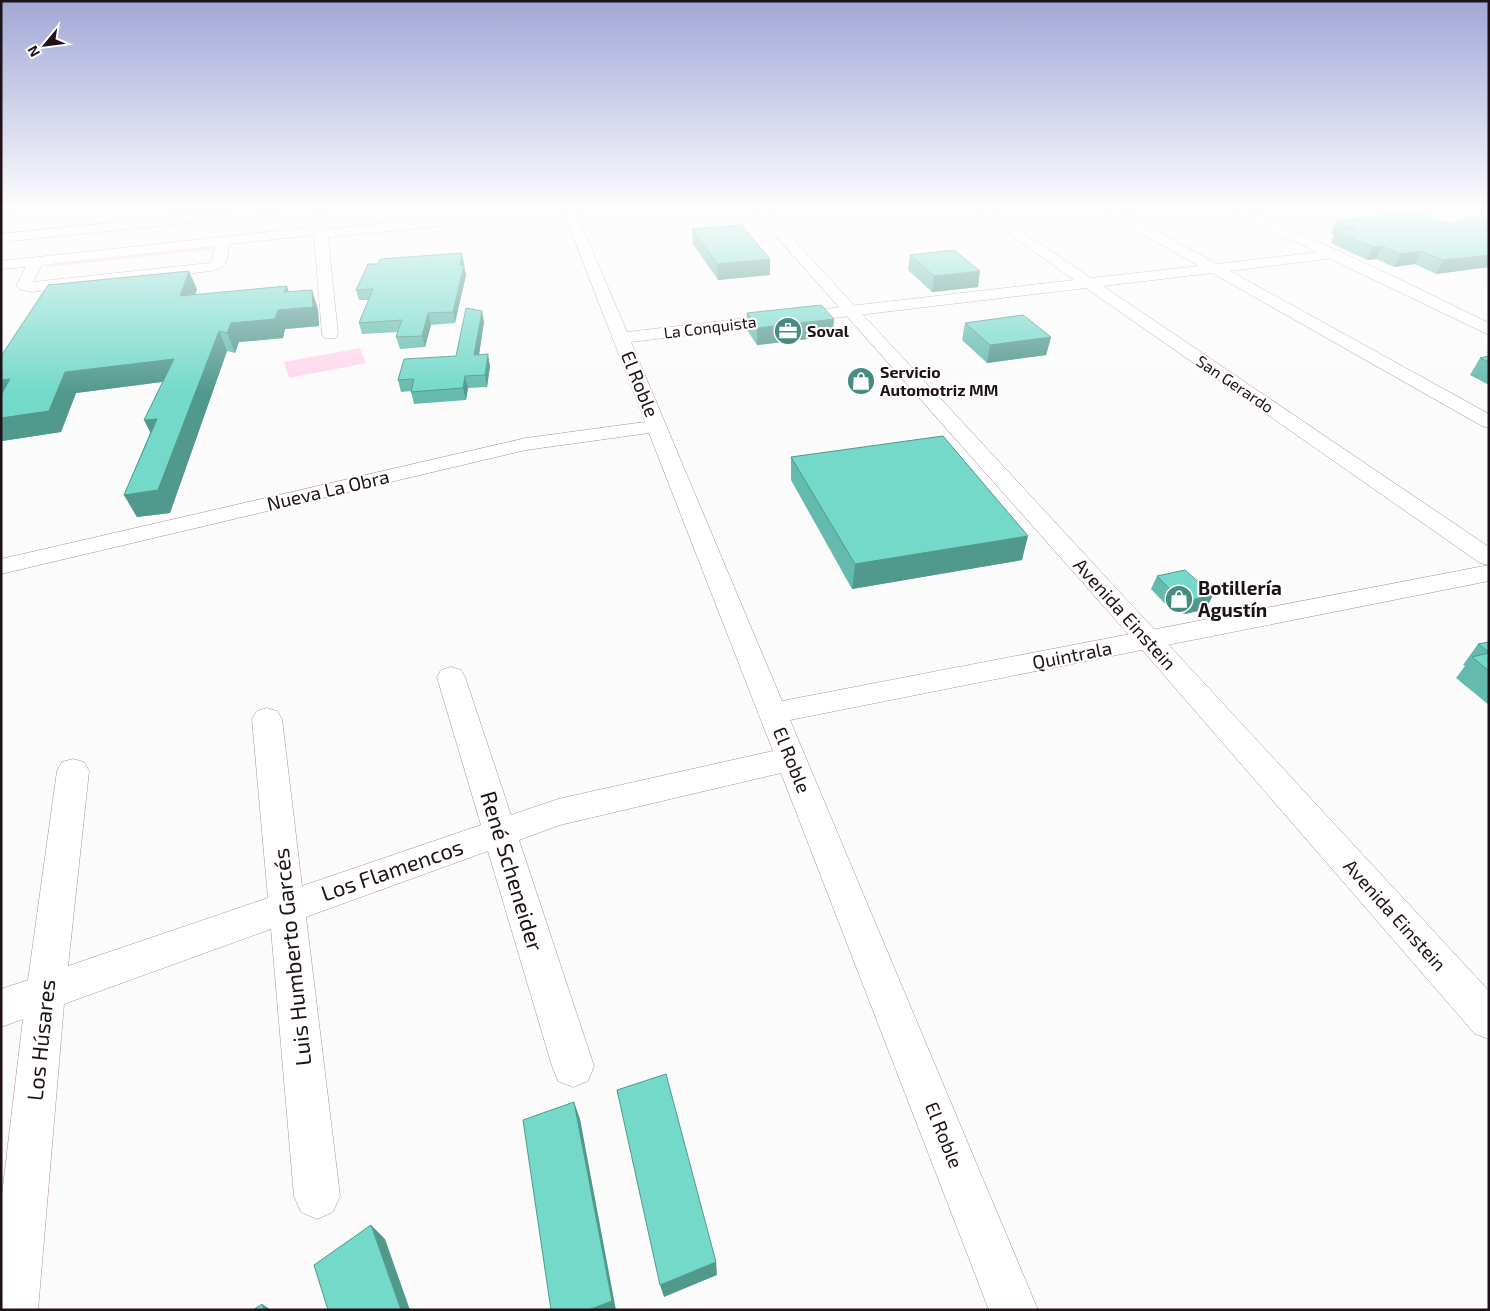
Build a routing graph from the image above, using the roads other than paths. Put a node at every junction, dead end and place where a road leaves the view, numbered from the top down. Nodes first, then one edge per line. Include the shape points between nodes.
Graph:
1 (31, 271) edge
2 (174, 271) edge
3 (324, 271) edge
4 (594, 271) edge
5 (815, 271) edge
6 (1072, 271) edge
7 (1188, 271) edge
8 (1221, 271) edge
9 (1371, 271) edge
10 (1089, 283) junction
11 (851, 311) junction
12 (1489, 330) edge
13 (330, 334) dead end
14 (621, 338) junction
15 (1489, 422) edge
16 (656, 426) junction
17 (1489, 558) edge
18 (1, 567) edge
19 (1489, 573) edge
20 (1148, 640) junction
21 (451, 677) dead end
22 (773, 713) junction
23 (267, 719) dead end
24 (791, 759) junction
25 (73, 771) dead end
26 (500, 832) junction
27 (286, 907) junction
28 (46, 992) junction
29 (1, 1008) edge
30 (1489, 1020) edge
31 (573, 1066) dead end
32 (317, 1196) dead end
33 (12, 1310) edge
34 (1014, 1310) edge

1 - 2 street via 24,286
3 - 13 street
4 - 14 street, El Roble
5 - 11 street, Avenida Einstein
6 - 10 street, San Gerardo
7 - 10 street, La Conquista
8 - 15 street
9 - 12 street
10 - 11 street, La Conquista
10 - 17 street, San Gerardo
11 - 14 street, La Conquista
11 - 20 street, Avenida Einstein
14 - 16 street, El Roble
16 - 18 street, Nueva La Obra via 526,444
16 - 22 street, El Roble
19 - 20 street, Quintrala
20 - 22 street, Quintrala
20 - 30 street, Avenida Einstein
21 - 26 street, René Scheneider
22 - 24 street, El Roble
23 - 27 street, Luis Humberto Garcés
24 - 26 street, Los Flamencos via 584,805
24 - 34 street, El Roble
25 - 28 street, Los Húsares
26 - 27 street, Los Flamencos
26 - 31 street, René Scheneider
27 - 28 street, Los Flamencos
27 - 32 street, Luis Humberto Garcés
28 - 29 street, Los Flamencos
28 - 33 street, Los Húsares

